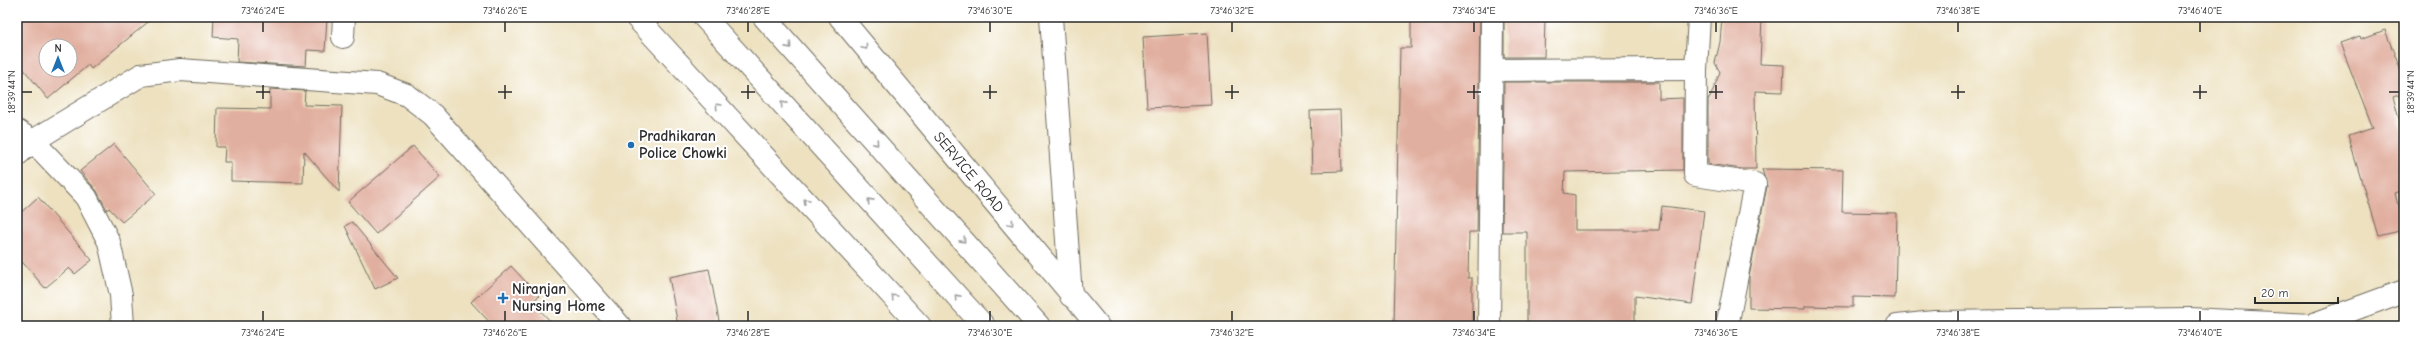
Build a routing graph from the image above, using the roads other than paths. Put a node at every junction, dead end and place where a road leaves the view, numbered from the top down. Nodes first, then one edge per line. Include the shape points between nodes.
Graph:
1 (636, 17) edge
2 (704, 17) edge
3 (764, 17) edge
4 (840, 17) edge
5 (1051, 17) edge
6 (1492, 17) edge
7 (1699, 17) edge
8 (1696, 69) junction
9 (1492, 70) junction
10 (22, 142) edge
11 (2404, 292) edge
12 (1072, 296) junction
13 (2349, 319) edge
14 (2138, 323) edge
15 (1933, 324) edge
16 (123, 326) edge
17 (620, 326) edge
18 (920, 326) edge
19 (984, 326) edge
20 (1039, 326) edge
21 (1098, 326) edge
22 (1489, 326) edge
23 (1727, 326) edge
24 (1897, 326) edge

18 -> 1 main road
19 -> 2 main road
3 -> 20 main road
4 -> 12 main road, SERVICE ROAD
5 - 12 main road
6 - 9 main road
7 - 8 main road
8 - 9 main road
8 - 23 main road via 1695,175 1755,184
9 - 22 main road
10 - 16 main road via 86,197 109,242 121,295
10 - 17 main road via 141,75 180,70 376,84 407,95 433,115
11 - 13 main road
12 - 21 main road, SERVICE ROAD
13 - 14 main road via 2311,324 2190,319
14 - 15 main road
15 - 24 main road

